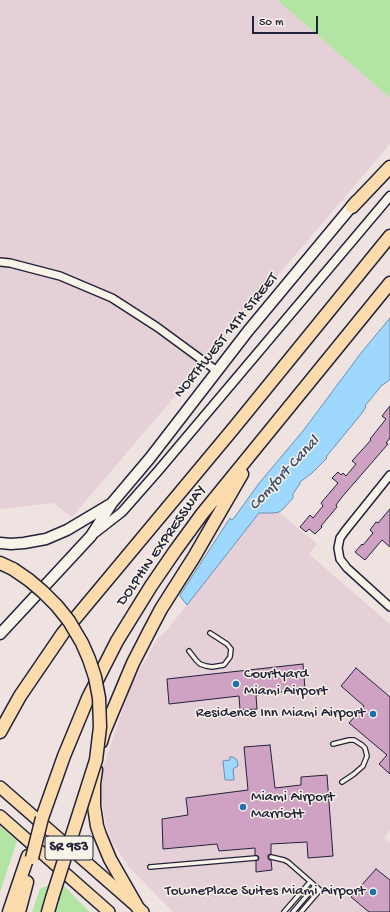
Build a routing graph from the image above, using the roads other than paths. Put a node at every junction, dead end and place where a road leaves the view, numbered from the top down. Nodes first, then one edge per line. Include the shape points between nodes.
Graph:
1 (390, 159) edge
2 (390, 167) edge
3 (390, 196) edge
4 (352, 207) junction
5 (390, 236) edge
6 (0, 262) edge
7 (390, 283) edge
8 (217, 371) junction
9 (262, 441) junction
10 (390, 474) edge
11 (112, 503) junction
12 (91, 536) junction
13 (0, 544) edge
14 (0, 563) edge
15 (390, 608) edge
16 (210, 633) dead end
17 (0, 634) edge
18 (189, 651) dead end
19 (0, 732) edge
20 (333, 744) dead end
21 (342, 782) dead end
22 (0, 787) edge
23 (0, 816) edge
24 (30, 857) junction
25 (271, 857) dead end
26 (256, 858) dead end
27 (150, 867) dead end
28 (310, 882) junction
29 (315, 886) junction
30 (141, 910) edge
31 (9, 912) edge
32 (19, 912) edge
33 (48, 912) edge
34 (109, 912) edge
35 (284, 912) edge
36 (293, 912) edge
37 (301, 912) edge

1 - 4 main road, NORTHWEST 14TH STREET
2 - 4 highway
3 - 12 street, NORTHWEST 14TH STREET via 122,512
4 - 8 main road, NORTHWEST 14TH STREET
5 - 19 highway, DOLPHIN EXPRESSWAY via 63,633 24,690
6 - 8 street via 60,276 112,298
7 - 9 highway, DOLPHIN EXPRESSWAY
8 - 11 main road, NORTHWEST 14TH STREET
9 - 24 highway, DOLPHIN EXPRESSWAY, bridge via 188,532 117,641 88,698 64,756
9 - 30 highway via 161,609 133,663 104,732 94,784 97,826 110,859
10 - 15 street via 345,530 338,543 338,554 343,563
11 - 12 main road, NORTHWEST 14TH STREET
11 - 13 main road via 46,539
12 - 17 main road, NORTHWEST 14TH STREET
14 - 33 highway, bridge via 24,576 43,592 69,621 89,659 99,698 100,727 96,760
16 - 18 lane via 231,649 230,657 224,665 212,667 200,664
20 - 21 lane via 354,740 365,748 366,752 363,766
22 - 30 highway, SR 953
23 - 34 highway, SR 953
24 - 31 highway
24 - 32 highway
25 - 28 lane via 292,865
26 - 27 lane
28 - 29 lane
28 - 35 lane
29 - 36 lane
29 - 37 lane via 320,890

